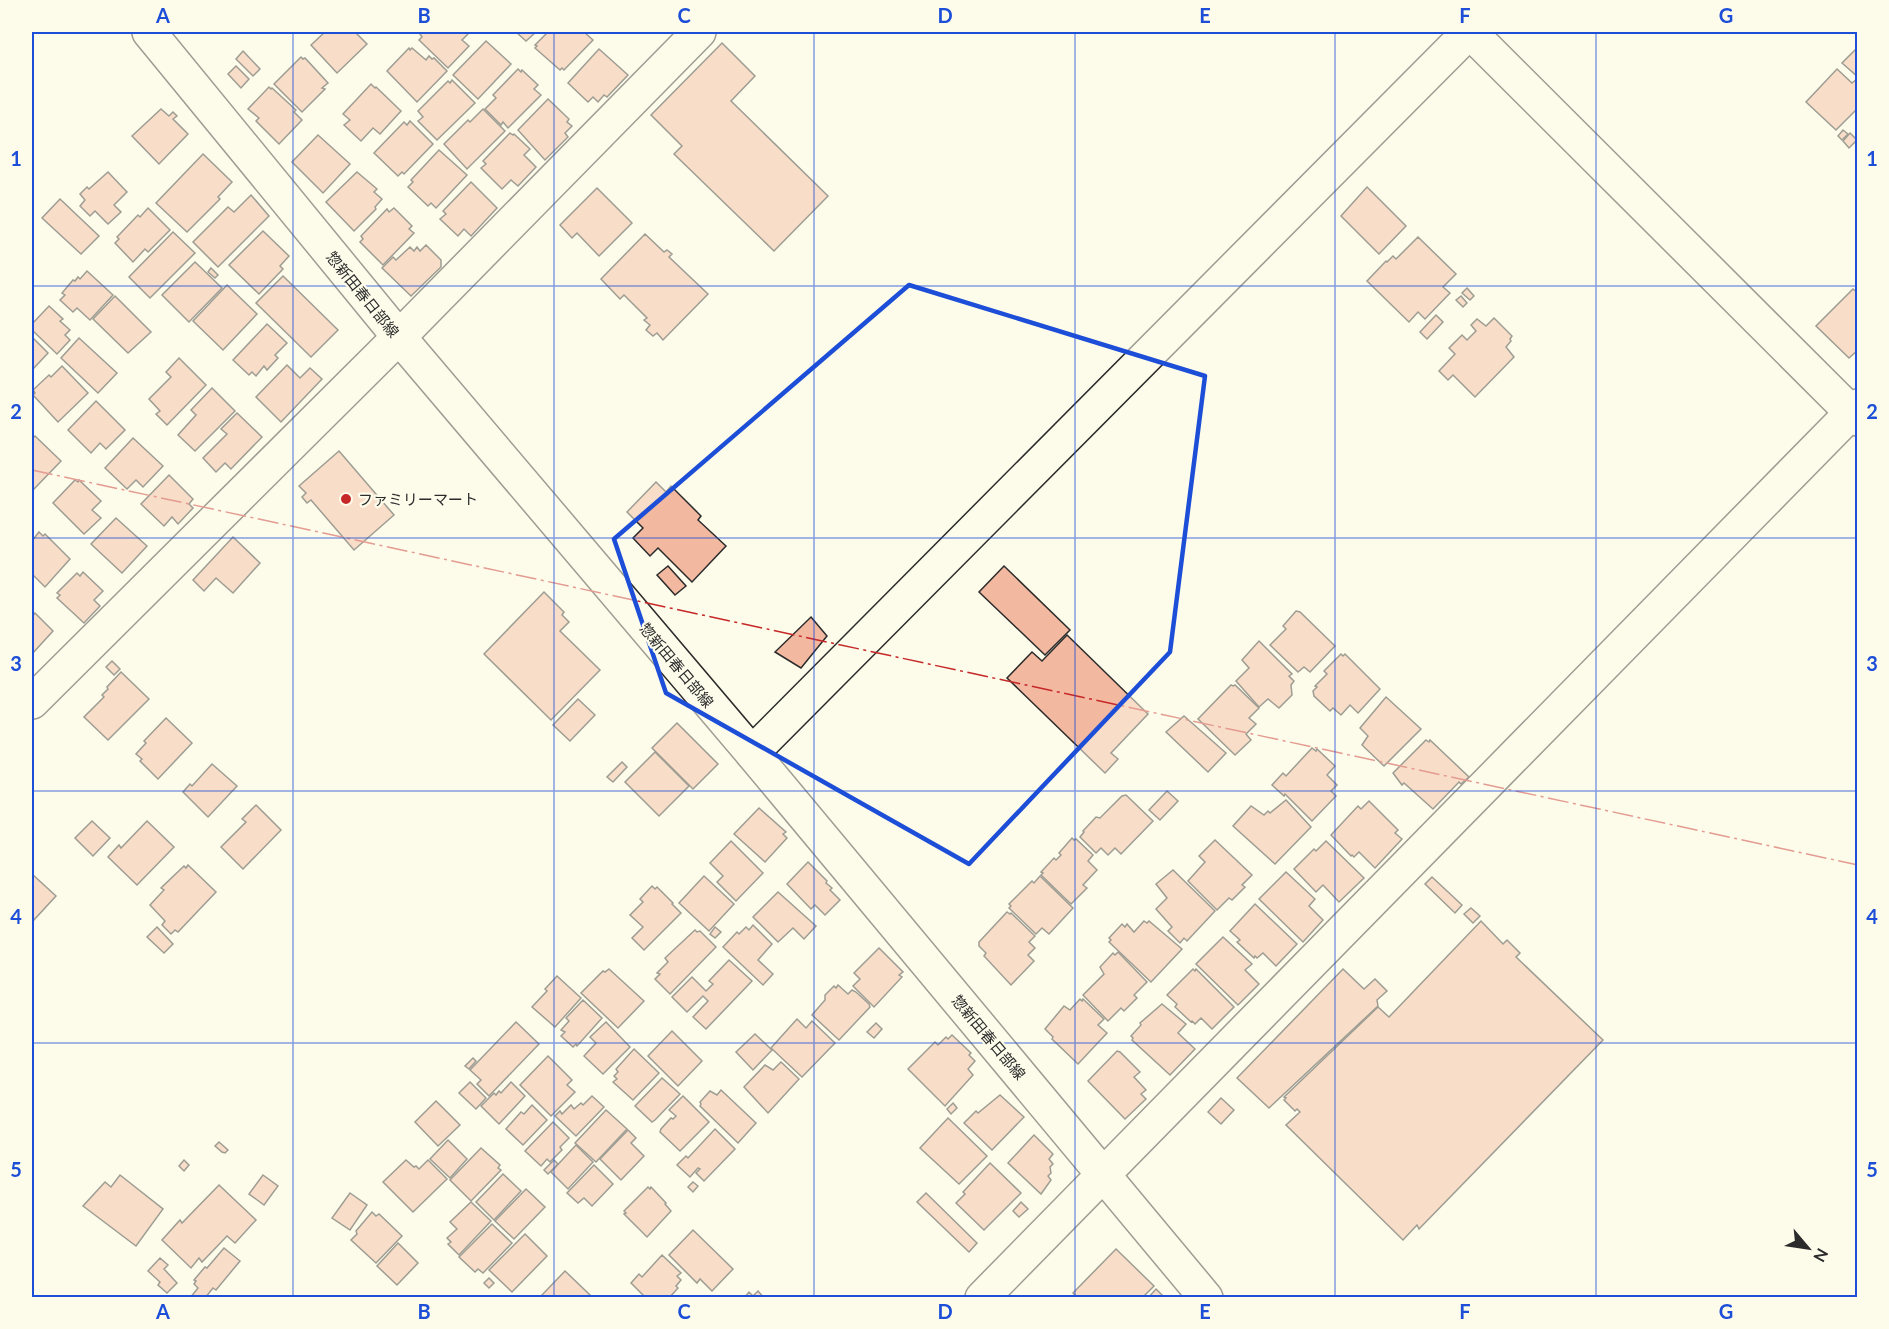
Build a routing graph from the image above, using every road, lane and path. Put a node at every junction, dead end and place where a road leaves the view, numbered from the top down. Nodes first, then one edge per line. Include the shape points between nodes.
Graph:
1 (149, 32) edge
2 (1469, 32) edge
3 (683, 37) edge
4 (399, 337) junction
5 (1855, 413) edge
6 (32, 702) edge
7 (752, 753) junction
8 (1104, 1174) junction
9 (982, 1298) edge
10 (1206, 1298) edge

1 - 4 street, 惣新田春日部線
2 - 5 street
2 - 7 street
3 - 4 street
4 - 6 street
4 - 7 street, 惣新田春日部線
5 - 8 street
7 - 8 street, 惣新田春日部線
8 - 9 street
8 - 10 street, 惣新田春日部線

